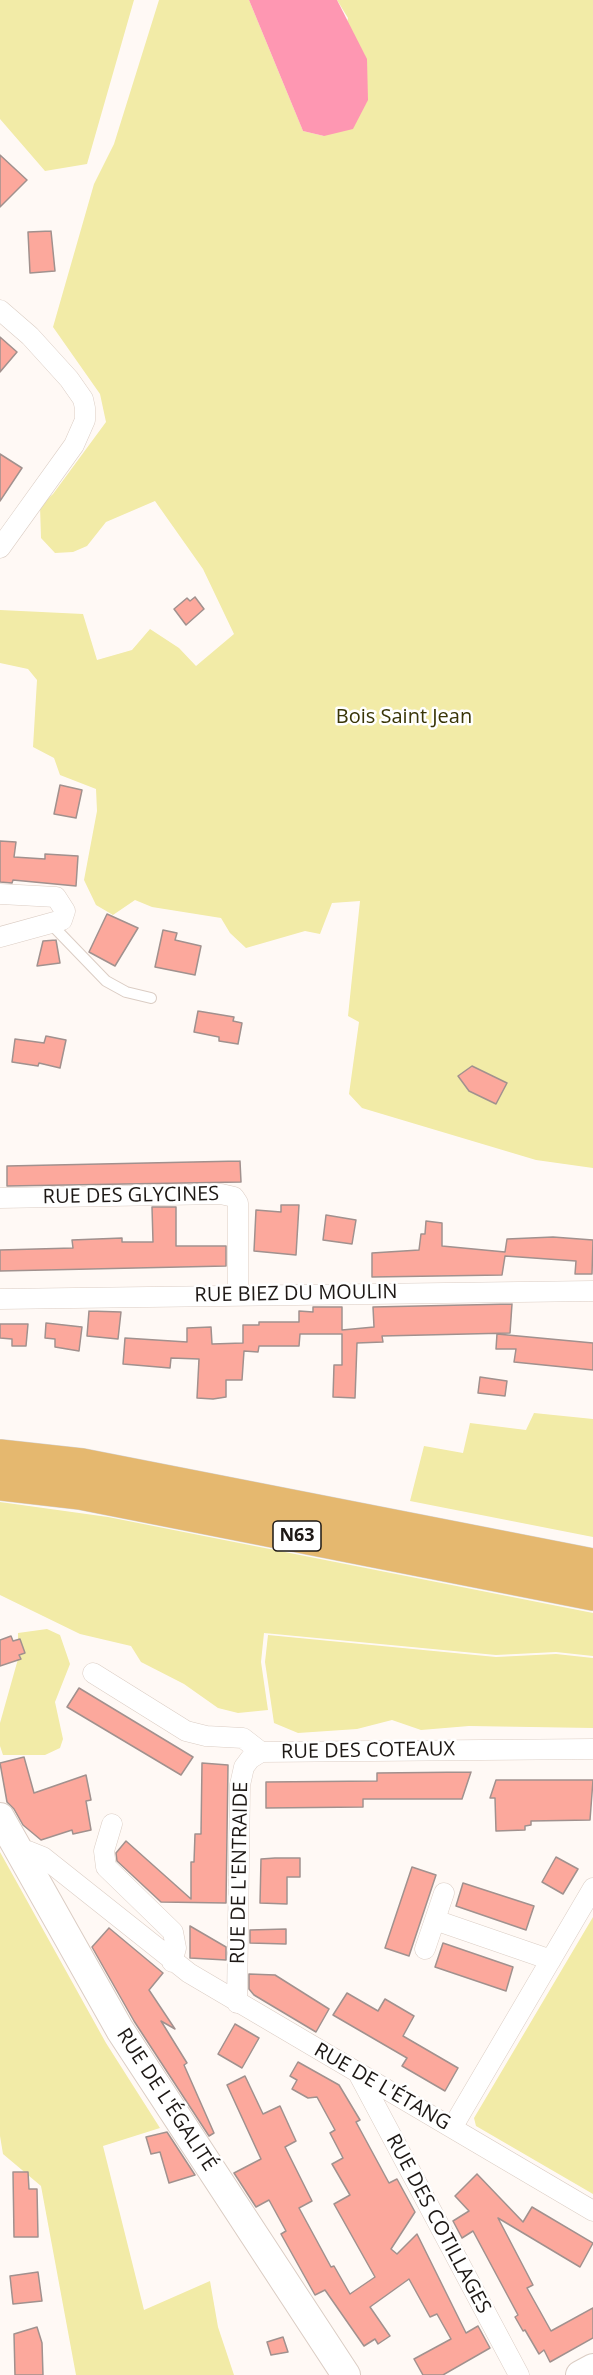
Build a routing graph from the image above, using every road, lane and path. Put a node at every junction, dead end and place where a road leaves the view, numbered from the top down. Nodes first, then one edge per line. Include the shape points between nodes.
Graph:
1 (0, 310) edge
2 (0, 548) edge
3 (0, 894) edge
4 (51, 924) junction
5 (0, 937) edge
6 (151, 998) dead end
7 (0, 1198) edge
8 (593, 1291) edge
9 (238, 1294) junction
10 (0, 1299) edge
11 (0, 1456) edge
12 (0, 1484) edge
13 (593, 1565) edge
14 (593, 1594) edge
15 (93, 1673) dead end
16 (593, 1749) edge
17 (261, 1752) junction
18 (0, 1817) edge
19 (112, 1824) dead end
20 (22, 1854) junction
21 (593, 1888) edge
22 (444, 1893) dead end
23 (435, 1920) junction
24 (425, 1949) dead end
25 (551, 1960) junction
26 (172, 1962) junction
27 (237, 2002) junction
28 (358, 2073) junction
29 (452, 2128) junction
30 (593, 2211) edge
31 (593, 2368) edge
32 (346, 2375) edge
33 (519, 2375) edge
34 (580, 2375) edge

1 - 2 street via 30,336 75,386 83,399 85,420 74,445
3 - 4 street via 56,897 65,911 62,920
4 - 5 street
4 - 6 lane via 110,984
7 - 9 street, RUE DES GLYCINES via 221,1194 234,1197 238,1203
8 - 9 street, RUE BIEZ DU MOULIN
9 - 10 street, RUE BIEZ DU MOULIN
11 - 13 highway, N63 via 82,1465
12 - 14 highway, N63 via 80,1493
15 - 17 street, RUE DES COTEAUX via 186,1731 243,1738
16 - 17 street, RUE DES COTEAUX
17 - 27 street, RUE DE L'ENTRAIDE via 244,1767 240,1785
18 - 20 street, RUE DE L'ÉGALITÉ
19 - 26 street via 104,1851 106,1867 173,1932 176,1948
20 - 26 street, RUE DE L'ÉTANG via 28,1851 43,1857
20 - 32 street, RUE DE L'ÉGALITÉ via 120,2031
21 - 25 street
22 - 23 street
23 - 24 street
23 - 25 street
25 - 29 street
26 - 27 street, RUE DE L'ÉTANG
27 - 28 street, RUE DE L'ÉTANG
28 - 29 street, RUE DE L'ÉTANG
28 - 33 street, RUE DES COTILLAGES
29 - 30 street, RUE DE L'ÉTANG
31 - 34 street

